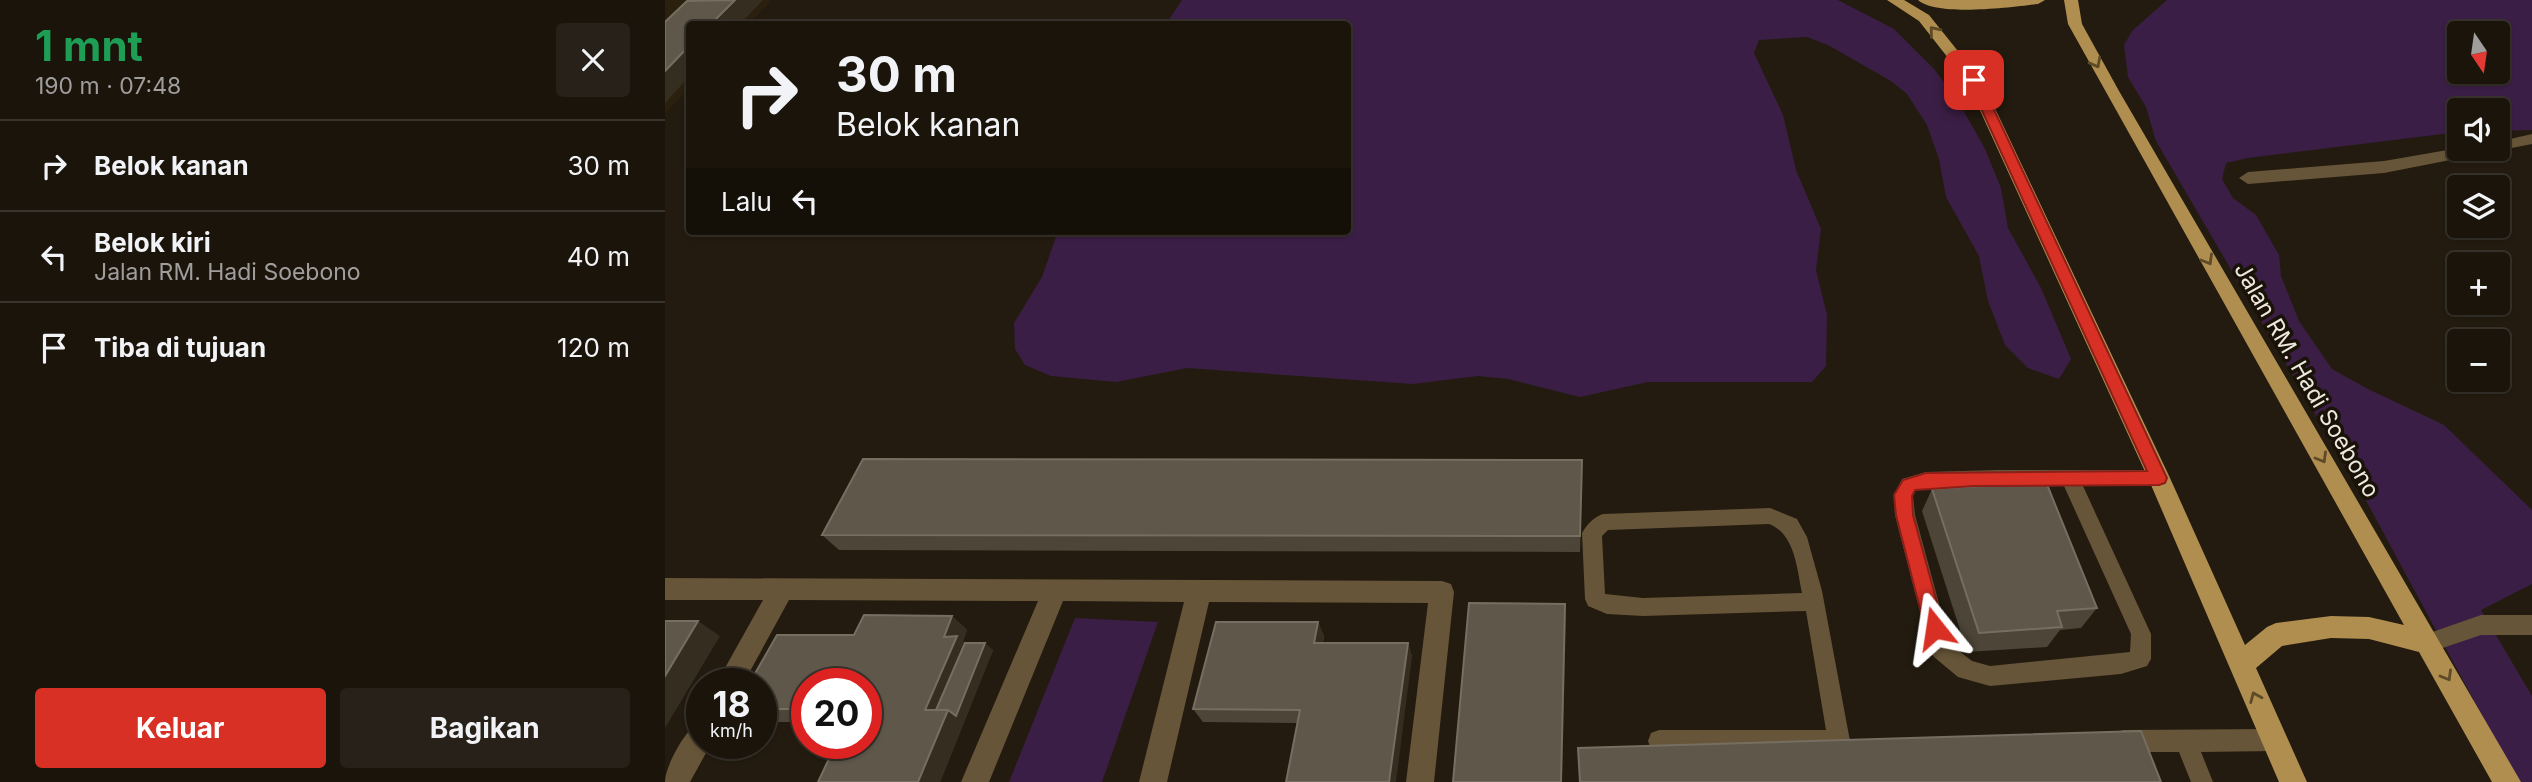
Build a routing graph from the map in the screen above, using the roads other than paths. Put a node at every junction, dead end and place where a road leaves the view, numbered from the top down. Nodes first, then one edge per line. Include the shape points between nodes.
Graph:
1 (1893, 0) edge
2 (1925, 0) edge
3 (2038, 0) edge
4 (2071, 0) edge
5 (2532, 139) edge
6 (2510, 144) edge
7 (2447, 156) edge
8 (2248, 178) dead end
9 (2159, 478) junction
10 (2070, 479) junction
11 (665, 589) edge
12 (782, 590) junction
13 (1055, 591) junction
14 (1199, 591) junction
15 (1813, 603) junction
16 (2532, 625) edge
17 (2428, 643) junction
18 (2241, 664) junction
19 (738, 668) edge
20 (2274, 740) junction
21 (1659, 741) dead end
22 (1839, 741) junction
23 (1867, 741) edge
24 (2103, 741) edge
25 (2186, 741) junction
26 (688, 759) edge
27 (675, 782) edge
28 (975, 782) edge
29 (1153, 782) edge
30 (1420, 782) edge
31 (2202, 782) edge
32 (2293, 782) edge
33 (2507, 782) edge

9 -> 1 main road via 1974,80 1924,18
2 - 3 main road via 1974,6
4 -> 17 main road, Jalan RM. Hadi Soebono via 2075,24 2111,91
5 - 6 street
7 - 8 street via 2384,167
9 - 10 lane
9 - 18 main road
10 - 10 lane via 2141,634 2140,659 1990,676 1966,670 1941,650 1903,495 1909,485 1926,480
11 - 12 street
12 - 13 street
12 - 19 street
13 - 14 street
13 - 28 street
14 - 29 street
14 - 30 street via 1442,592
15 - 15 lane via 1607,606 1595,599 1592,533 1603,522 1770,516 1790,526 1801,545
15 - 22 lane
16 - 17 lane via 2481,625
17 - 18 main road via 2369,628 2307,629 2276,635
17 -> 33 main road, Jalan RM. Hadi Soebono
20 -> 18 main road
20 - 25 lane
20 - 32 main road
21 - 22 lane
22 - 23 lane
24 - 25 lane
25 - 31 lane
26 - 27 street

